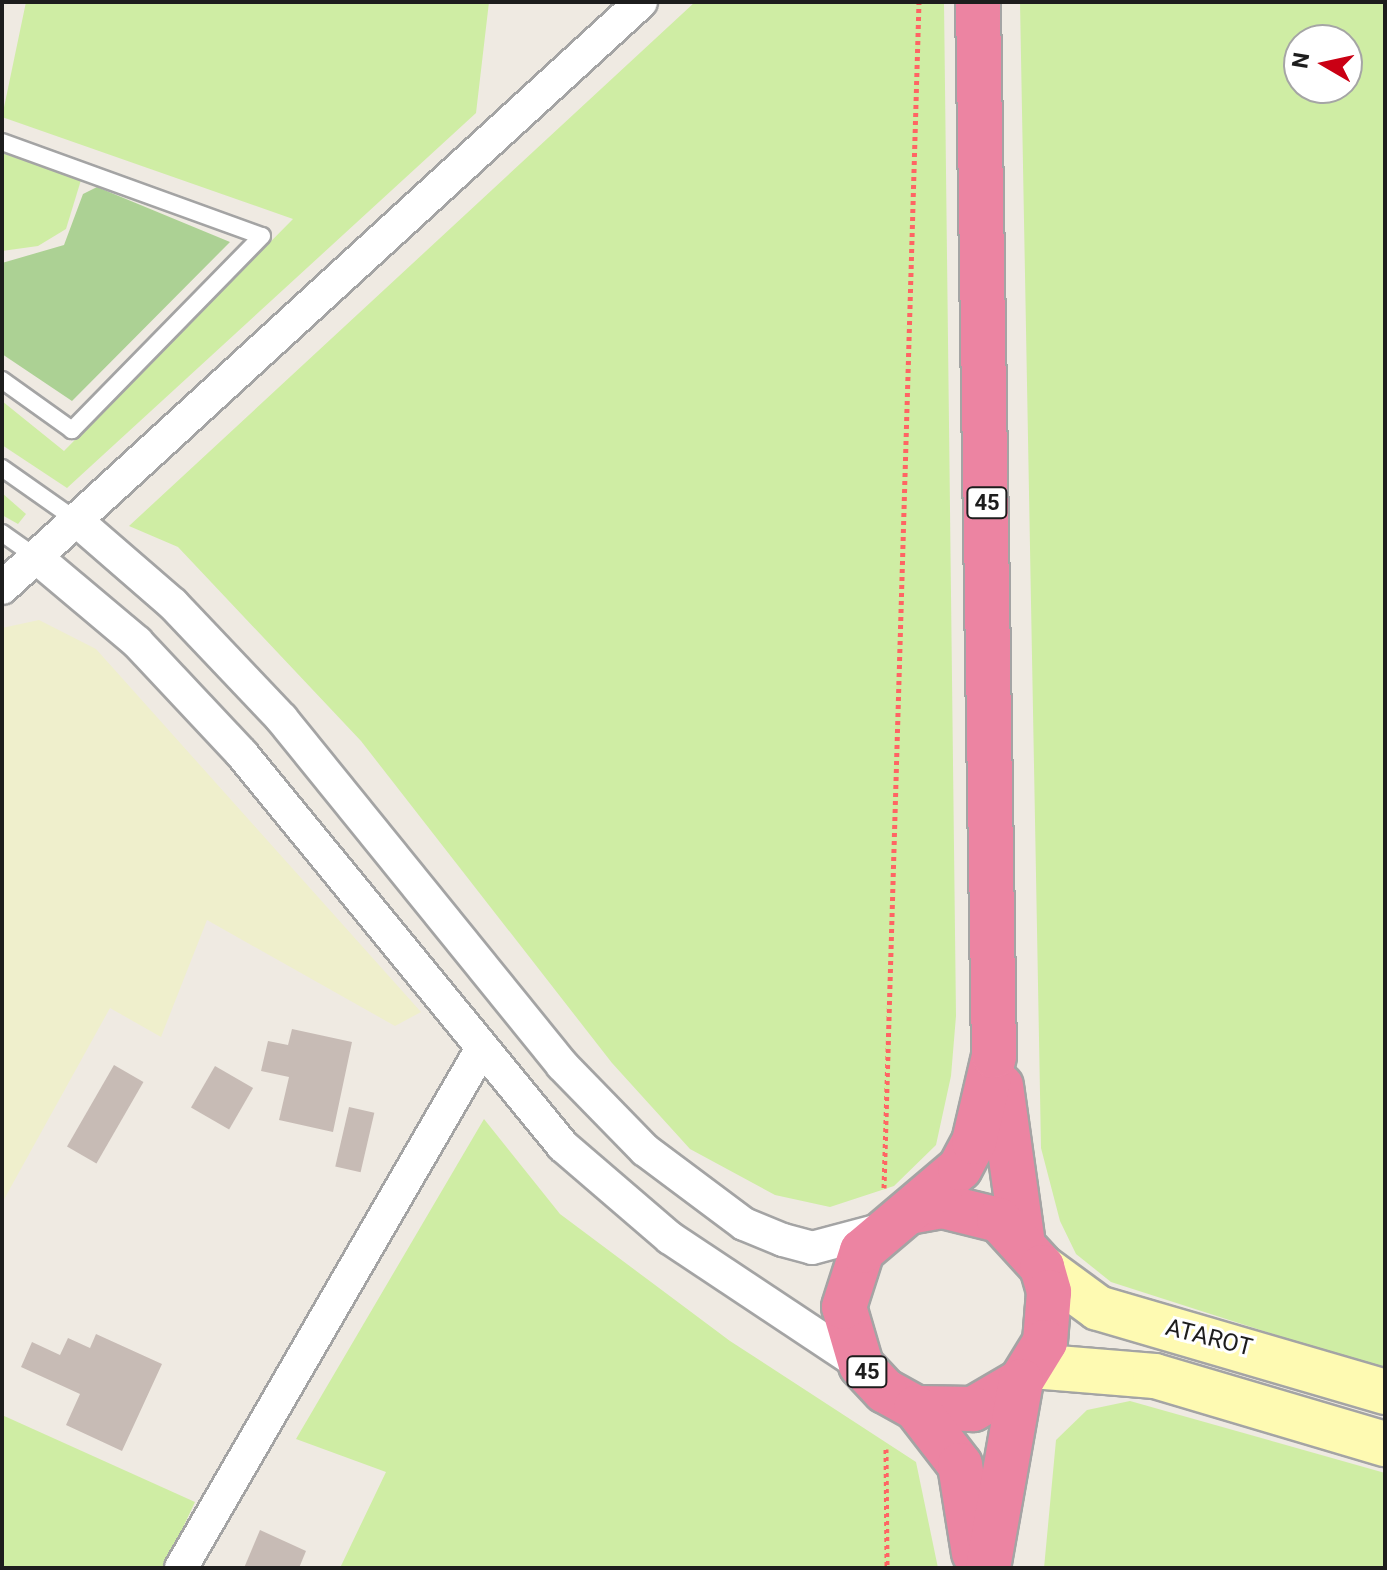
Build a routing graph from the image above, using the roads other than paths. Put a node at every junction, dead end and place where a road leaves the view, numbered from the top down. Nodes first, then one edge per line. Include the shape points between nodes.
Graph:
1 (641, 2) edge
2 (978, 2) edge
3 (2, 142) edge
4 (2, 380) edge
5 (2, 468) edge
6 (76, 520) junction
7 (2, 533) edge
8 (36, 557) junction
9 (2, 588) edge
10 (995, 1004) junction
11 (481, 1050) junction
12 (898, 1220) junction
13 (1032, 1252) junction
14 (861, 1365) junction
15 (1027, 1373) junction
16 (1385, 1392) edge
17 (916, 1408) junction
18 (1385, 1444) edge
19 (181, 1568) edge
20 (975, 1568) edge
21 (988, 1568) edge

1 - 6 street
2 - 10 highway, 45
3 - 4 lane via 262,236 72,430
5 - 6 lane
6 - 8 street
6 - 12 street via 173,604 273,710 562,1065 645,1150 744,1224 783,1240 812,1248
7 - 8 lane
8 - 9 street
8 - 11 street via 137,642 242,754
10 - 12 highway, 45 via 992,1069 974,1142 943,1189
10 - 13 highway, 45 via 1004,1143
11 - 14 street via 610,1190
11 - 19 street
12 - 13 highway via 972,1209
12 - 14 highway, 45 via 862,1251 844,1307
13 - 15 highway, 45 via 1050,1317
13 - 16 street, ATAROT via 1098,1308
14 - 17 highway, 45 via 885,1391
15 - 17 highway, 45 via 973,1409
15 - 18 street, ATAROT via 1155,1376
15 - 21 highway, 45
17 - 20 highway, 45 via 960,1465

